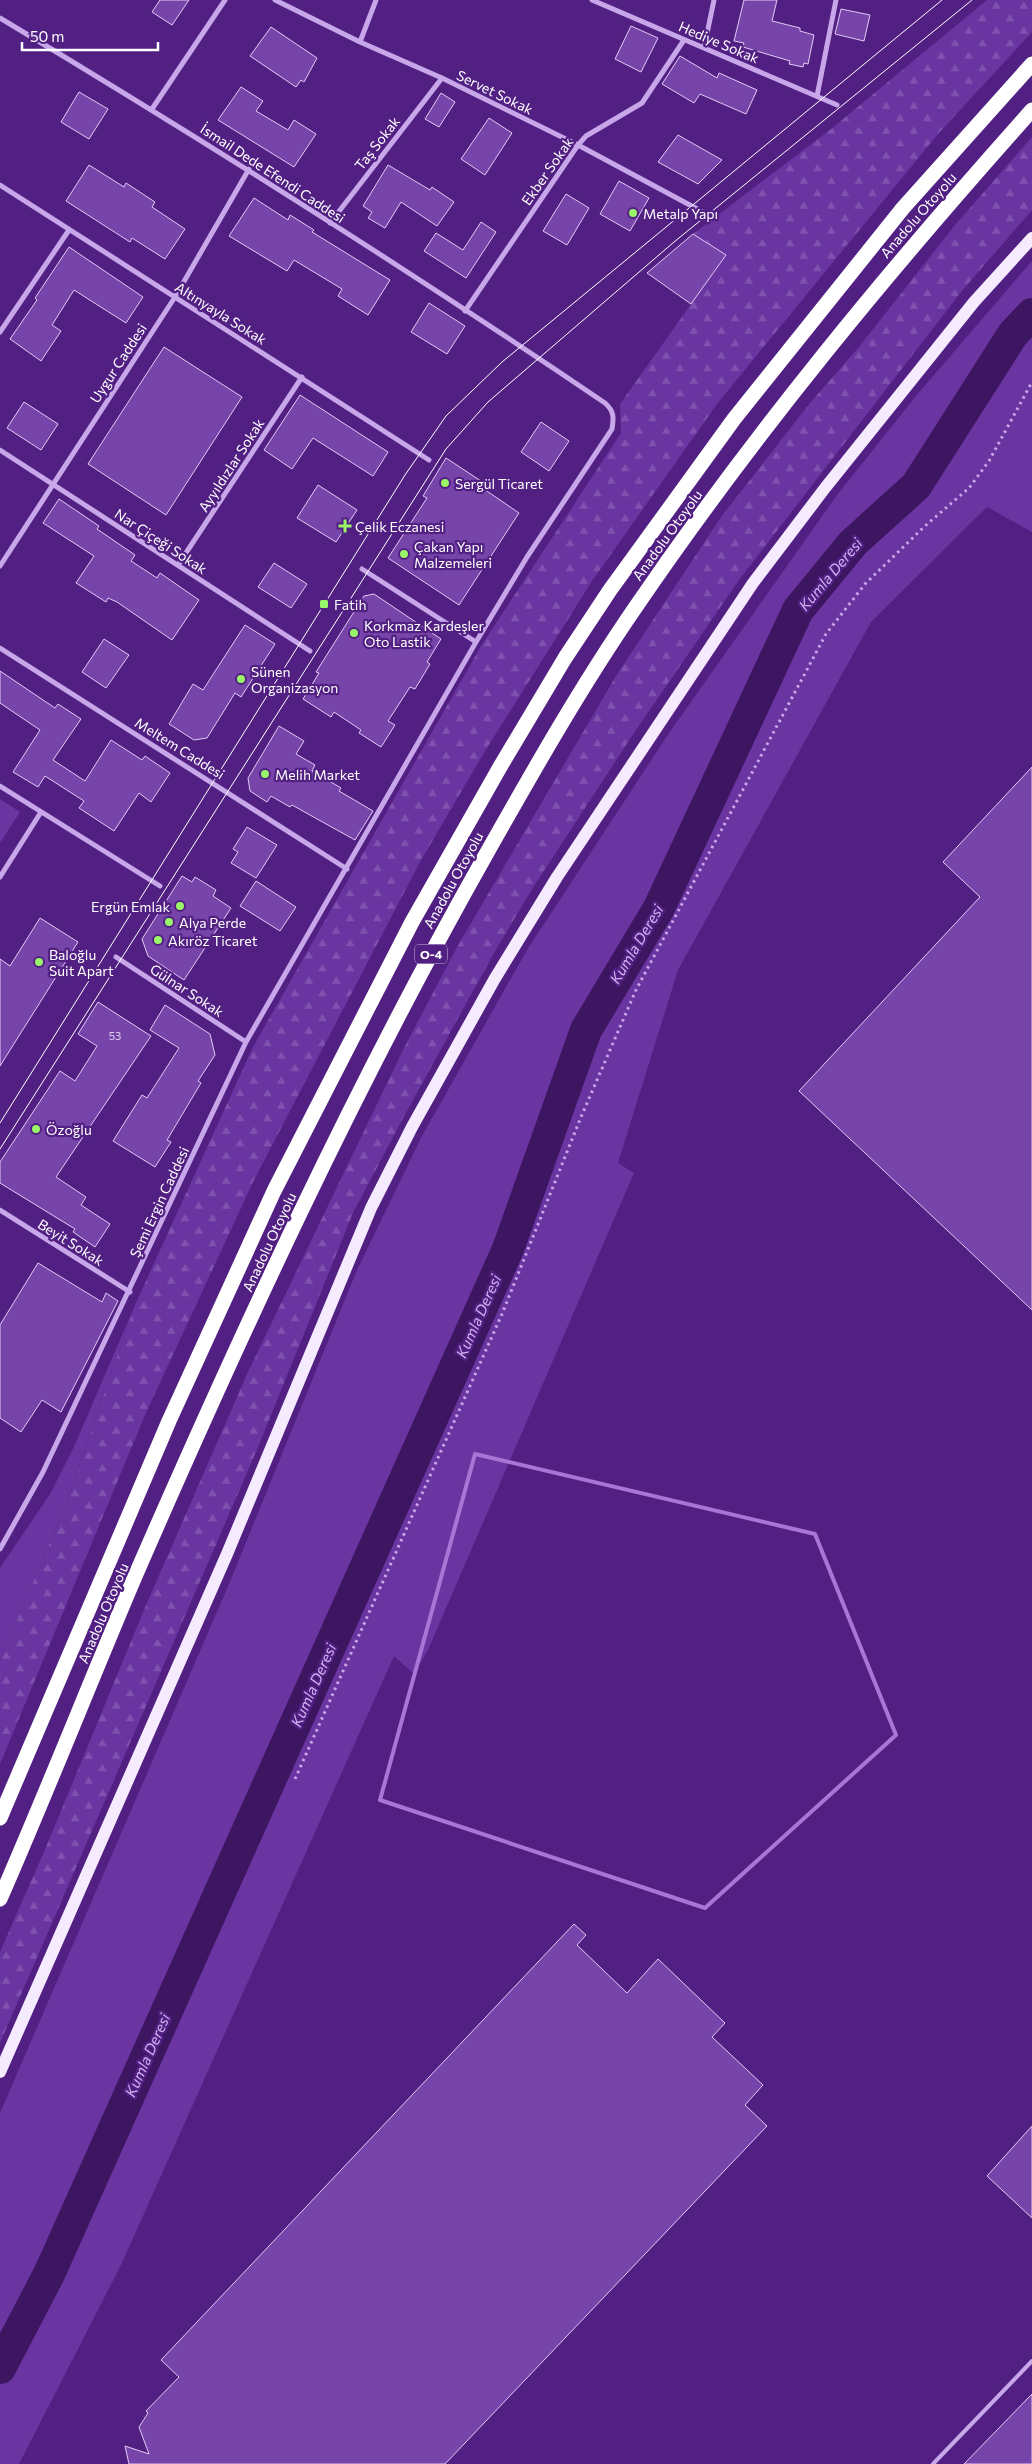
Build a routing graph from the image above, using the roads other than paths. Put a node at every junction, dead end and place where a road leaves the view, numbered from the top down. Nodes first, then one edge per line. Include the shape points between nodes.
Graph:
1 (225, 0) edge
2 (276, 0) edge
3 (376, 0) edge
4 (592, 0) edge
5 (714, 0) edge
6 (836, 0) edge
7 (0, 18) edge
8 (684, 40) junction
9 (360, 42) junction
10 (704, 48) junction
11 (1032, 64) edge
12 (442, 78) junction
13 (817, 96) junction
14 (837, 104) dead end
15 (152, 109) junction
16 (1032, 110) edge
17 (578, 145) junction
18 (249, 169) junction
19 (0, 185) edge
20 (701, 210) dead end
21 (330, 223) junction
22 (70, 230) junction
23 (1032, 238) edge
24 (175, 297) junction
25 (465, 310) junction
26 (0, 332) edge
27 (302, 377) junction
28 (0, 450) edge
29 (429, 460) dead end
30 (53, 484) junction
31 (178, 565) junction
32 (0, 566) edge
33 (362, 569) dead end
34 (476, 642) junction
35 (0, 648) edge
36 (310, 651) dead end
37 (0, 786) edge
38 (41, 812) junction
39 (347, 869) junction
40 (0, 877) edge
41 (160, 886) dead end
42 (116, 957) dead end
43 (246, 1042) junction
44 (0, 1210) edge
45 (130, 1292) junction
46 (0, 1549) edge
47 (0, 1818) edge
48 (0, 1899) edge
49 (0, 2072) edge
50 (1032, 2361) edge
51 (933, 2464) edge

1 - 15 street
2 - 9 street, Servet Sokak
3 - 9 street
4 - 8 street, Hediye Sokak
5 - 10 street
6 - 13 street
7 - 15 street, İsmail Dede Efendi Caddesi
8 - 10 street, Hediye Sokak
8 - 17 street, Ekber Sokak via 642,103 586,136
9 - 12 street, Servet Sokak
10 - 13 street, Hediye Sokak
11 - 47 highway, Anadolu Otoyolu / O-4 via 903,208 734,419 610,590 500,767 412,922 274,1191 172,1413
12 - 17 street, Servet Sokak
12 - 21 street, Taş Sokak
13 - 14 street, Hediye Sokak
15 - 18 street, İsmail Dede Efendi Caddesi
16 - 48 highway, Anadolu Otoyolu / O-4 via 888,275 747,452 633,611 541,758 438,940 298,1217 149,1545
17 - 20 street, Servet Sokak
17 - 25 street, Ekber Sokak
18 - 21 street, İsmail Dede Efendi Caddesi
18 - 24 street, Uygur Caddesi
19 - 22 street, Altınyayla Sokak
21 - 25 street, İsmail Dede Efendi Caddesi
22 - 24 street, Altınyayla Sokak
22 - 26 street
23 - 49 main road via 974,302 753,583 556,877 494,980 371,1208 227,1554
24 - 27 street, Altınyayla Sokak
24 - 30 street, Uygur Caddesi
25 - 34 street, İsmail Dede Efendi Caddesi via 605,403 612,409 614,418 612,429 527,557
27 - 29 street, Altınyayla Sokak
27 - 31 street, Ayyıldızlar Sokak
28 - 30 street, Nar Çiçeği Sokak
30 - 31 street, Nar Çiçeği Sokak
30 - 32 street, Uygur Caddesi
31 - 36 street, Nar Çiçeği Sokak
33 - 34 street
34 - 39 street, Şemi Ergin Caddesi
35 - 39 street, Meltem Caddesi
37 - 38 street
38 - 40 street
38 - 41 street
39 - 43 street, Şemi Ergin Caddesi
42 - 43 street, Gülnar Sokak
43 - 45 street, Şemi Ergin Caddesi
44 - 45 street, Beyit Sokak
45 - 46 street, Şemi Ergin Caddesi via 43,1472
50 - 51 lane

